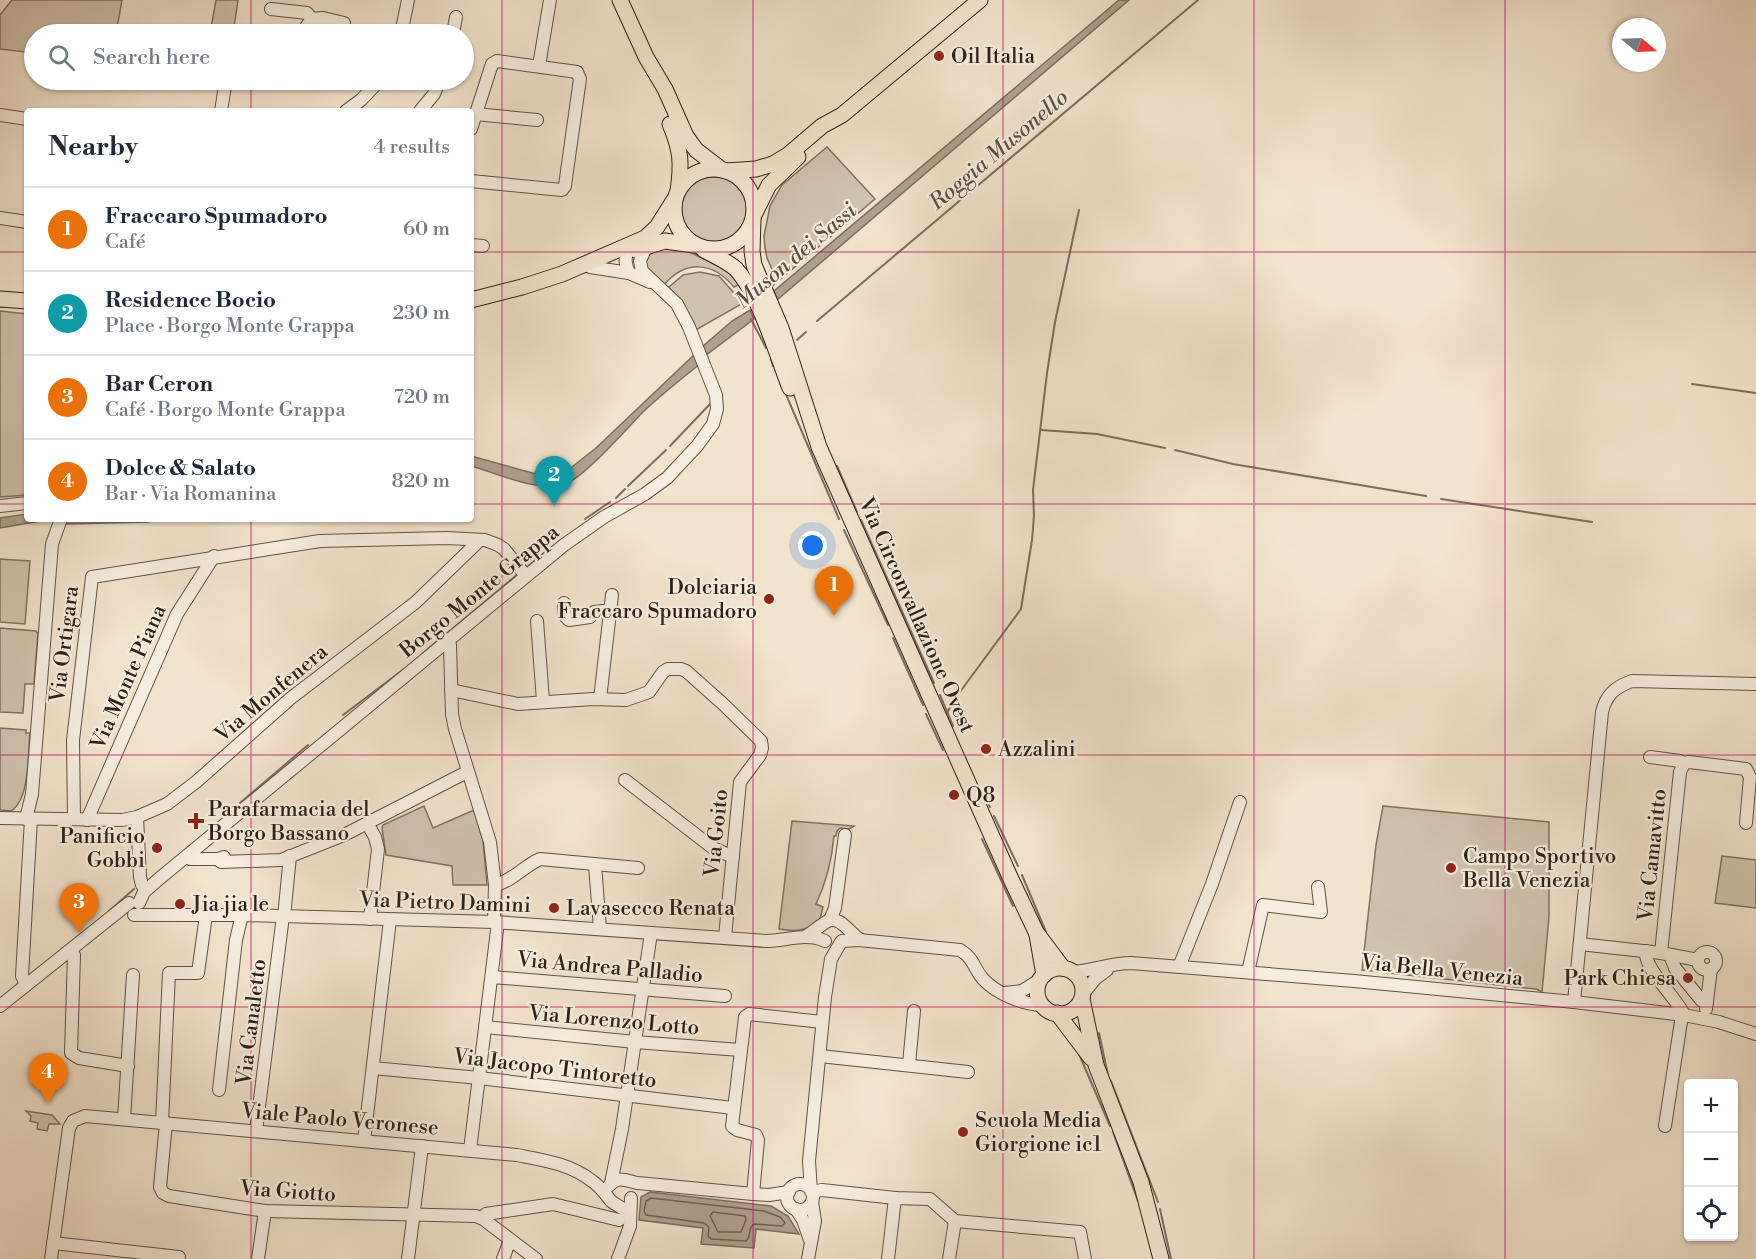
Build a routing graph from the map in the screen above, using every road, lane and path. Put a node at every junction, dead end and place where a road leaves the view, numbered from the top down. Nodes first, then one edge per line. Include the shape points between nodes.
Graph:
1 (408, 0) edge
2 (550, 0) edge
3 (620, 0) edge
4 (980, 0) edge
5 (271, 9) dead end
6 (456, 17) dead end
7 (312, 19) junction
8 (344, 23) dead end
9 (308, 24) edge
10 (403, 24) edge
11 (455, 24) edge
12 (646, 57) junction
13 (539, 66) junction
14 (224, 90) edge
15 (370, 90) edge
16 (436, 90) edge
17 (221, 108) edge
18 (350, 108) edge
19 (422, 108) edge
20 (475, 114) junction
21 (0, 115) edge
22 (842, 115) junction
23 (24, 118) edge
24 (474, 118) edge
25 (537, 120) dead end
26 (724, 170) junction
27 (474, 181) edge
28 (676, 195) junction
29 (0, 218) edge
30 (753, 218) junction
31 (24, 222) edge
32 (652, 232) junction
33 (697, 246) junction
34 (646, 247) junction
35 (627, 254) junction
36 (590, 267) junction
37 (629, 273) junction
38 (562, 274) junction
39 (657, 285) junction
40 (759, 293) junction
41 (0, 299) edge
42 (474, 299) edge
43 (24, 301) edge
44 (24, 503) edge
45 (0, 506) edge
46 (60, 523) edge
47 (480, 540) junction
48 (214, 556) junction
49 (526, 576) junction
50 (612, 595) dead end
51 (564, 603) dead end
52 (612, 610) junction
53 (537, 621) dead end
54 (448, 641) junction
55 (1756, 684) edge
56 (451, 690) junction
57 (600, 699) junction
58 (543, 701) junction
59 (1650, 757) dead end
60 (1684, 763) junction
61 (467, 772) junction
62 (625, 780) dead end
63 (1240, 802) dead end
64 (138, 817) junction
65 (0, 818) edge
66 (28, 819) junction
67 (74, 819) junction
68 (87, 820) junction
69 (367, 823) junction
70 (1746, 823) dead end
71 (845, 835) dead end
72 (188, 856) junction
73 (288, 857) junction
74 (733, 857) junction
75 (595, 865) junction
76 (638, 868) dead end
77 (495, 885) junction
78 (1318, 886) dead end
79 (147, 890) junction
80 (134, 907) junction
81 (206, 915) junction
82 (242, 915) junction
83 (283, 916) junction
84 (370, 919) junction
85 (390, 920) junction
86 (496, 922) junction
87 (834, 923) junction
88 (600, 929) junction
89 (1036, 932) junction
90 (651, 933) junction
91 (806, 936) junction
92 (725, 937) junction
93 (861, 940) junction
94 (841, 941) junction
95 (826, 942) junction
96 (1580, 944) junction
97 (71, 951) junction
98 (1646, 951) junction
99 (1666, 954) junction
100 (831, 959) junction
101 (1122, 963) junction
102 (1179, 967) junction
103 (1068, 970) junction
104 (1248, 972) junction
105 (133, 975) dead end
106 (492, 977) junction
107 (1043, 977) junction
108 (26, 986) junction
109 (643, 989) junction
110 (1004, 993) junction
111 (725, 996) dead end
112 (1082, 997) junction
113 (1574, 1002) junction
114 (1707, 1002) junction
115 (1042, 1005) junction
116 (0, 1006) edge
117 (914, 1011) dead end
118 (1057, 1013) junction
119 (1683, 1015) junction
120 (1705, 1019) junction
121 (822, 1022) junction
122 (485, 1027) junction
123 (1756, 1034) edge
124 (635, 1042) junction
125 (740, 1050) junction
126 (820, 1056) junction
127 (909, 1064) junction
128 (1096, 1065) junction
129 (129, 1066) junction
130 (373, 1068) junction
131 (968, 1072) dead end
132 (479, 1078) junction
133 (219, 1090) dead end
134 (627, 1095) junction
135 (733, 1108) junction
136 (124, 1119) junction
137 (164, 1123) junction
138 (1665, 1126) dead end
139 (256, 1131) junction
140 (364, 1141) junction
141 (422, 1146) junction
142 (470, 1150) junction
143 (809, 1161) junction
144 (627, 1181) junction
145 (649, 1183) junction
146 (792, 1189) junction
147 (612, 1192) junction
148 (753, 1194) junction
149 (769, 1195) junction
150 (814, 1195) junction
151 (632, 1196) junction
152 (895, 1198) junction
153 (794, 1208) junction
154 (265, 1211) junction
155 (412, 1215) junction
156 (624, 1217) junction
157 (482, 1218) junction
158 (955, 1221) junction
159 (510, 1240) junction
160 (53, 1242) junction
161 (811, 1244) junction
162 (179, 1257) dead end
163 (51, 1259) edge
164 (258, 1259) edge
165 (408, 1259) edge
166 (503, 1259) edge
167 (536, 1259) edge
168 (618, 1259) edge
169 (808, 1259) edge
170 (888, 1259) edge
171 (949, 1259) edge
172 (1085, 1259) edge
173 (1161, 1259) edge

1 - 10 street
2 - 13 street
3 - 12 main road, Via Circonvallazione Ovest
4 - 22 main road
5 - 7 street via 307,13
6 - 11 street
7 - 8 street
7 - 9 street
12 - 26 main road, Via Circonvallazione Ovest via 686,136 696,150
12 - 28 main road, Via Circonvallazione Ovest via 680,150
13 - 20 street via 497,61 492,64
13 - 27 street via 575,70 580,79 565,186 557,191
14 - 17 street
15 - 18 street
16 - 19 street
20 - 24 street
20 - 25 street
21 - 23 street
22 - 26 main road via 773,164
22 - 30 main road via 774,179
26 - 28 main road via 701,171 684,182
26 - 30 main road, Via Circonvallazione Ovest via 739,177 748,188
28 - 32 main road
28 - 33 main road, Via Circonvallazione Ovest via 674,214 678,228
29 - 31 street
30 - 33 main road via 745,234 732,245 716,250
30 - 40 main road, Via Circonvallazione Ovest via 752,251
32 - 35 street
32 - 38 main road
33 - 34 main road via 665,241
33 - 40 main road, Via Circonvallazione Ovest via 734,267
34 - 35 main road
34 - 39 street, Borgo Monte Grappa via 641,267
35 - 36 main road
35 - 37 street
36 - 37 street
36 - 38 main road
37 - 39 street
38 - 42 main road
39 - 49 street, Borgo Monte Grappa via 676,304 705,366 716,395 713,424 658,486 593,524
40 - 89 main road, Via Circonvallazione Ovest via 785,339 819,447
41 - 43 main road
44 - 45 street
46 - 66 street via 52,544
47 - 48 street, Via Ortigara via 320,541
47 - 49 street via 501,547
47 - 64 street, Via Monfenera via 416,602 291,698 196,782 167,804
48 - 67 street, Via Ortigara via 92,576 73,740
48 - 68 street, Via Monte Piana via 172,624
49 - 54 street, Borgo Monte Grappa
50 - 52 street
51 - 52 street via 569,620
52 - 57 street
53 - 58 street
54 - 56 street
54 - 72 street, Borgo Monte Grappa
55 - 96 street via 1632,681 1617,687 1607,698 1602,712
56 - 58 street via 518,704
56 - 61 street via 452,714
57 - 58 street
57 - 74 street, Via Goito via 619,700 645,694 663,672 681,669 761,741 760,755 740,782
59 - 60 street, Via Camavitto
60 - 70 street, Via Camavitto via 1746,769 1750,777
60 - 99 street, Via Camavitto via 1680,772
61 - 69 street
61 - 77 street via 488,832
62 - 74 street via 713,848
63 - 102 street
64 - 68 street, Via Monfenera
64 - 79 street via 140,877
65 - 66 street, Via Monfenera
66 - 67 street, Via Monfenera
66 - 108 street via 22,976
67 - 68 street, Via Monfenera
69 - 73 street
69 - 84 street via 378,849
71 - 87 street
72 - 73 street
72 - 79 street, Borgo Monte Grappa
73 - 83 street, Via Canaletto
74 - 92 street, Via Goito
75 - 76 street
75 - 77 street via 540,859
75 - 88 street
77 - 86 street
78 - 104 street via 1321,912 1263,905
79 - 80 street, Borgo Monte Grappa via 138,894
80 - 81 street, Via Pietro Damini via 154,913
80 - 97 street, Borgo Monte Grappa via 109,920
81 - 82 street, Via Pietro Damini
81 - 137 street via 198,973 169,973
82 - 83 street, Via Pietro Damini
82 - 133 street
83 - 84 street, Via Pietro Damini
83 - 139 street, Via Canaletto
84 - 85 street, Via Pietro Damini
85 - 86 street, Via Pietro Damini
85 - 130 street
86 - 88 street, Via Pietro Damini
86 - 106 street
87 - 91 street
87 - 93 street
87 - 94 street via 845,935
87 - 95 street via 821,933
88 - 90 street, Via Pietro Damini
89 - 103 main road, Via Circonvallazione Ovest
89 - 107 main road, Via Circonvallazione Ovest
90 - 92 street, Via Pietro Damini
90 - 109 street
91 - 92 street, Via Pietro Damini via 774,941
91 - 95 street
93 - 94 street
93 - 110 street via 960,950 971,958 983,979
94 - 95 street
94 - 100 street
95 - 100 street
96 - 98 street, Via Camavitto
96 - 113 street
97 - 108 street, Borgo Monte Grappa
97 - 129 street via 71,1053 79,1058
98 - 99 street, Via Camavitto
98 - 119 street via 1646,962
99 - 114 street via 1702,1001
99 - 114 street, Via Camavitto via 1698,960 1703,969 1711,969
100 - 121 street
101 - 102 street, Via Bella Venezia
101 - 103 street, Via Bella Venezia via 1097,970
101 - 112 street via 1101,974
102 - 104 street, Via Bella Venezia
103 - 107 main road via 1050,971
103 - 112 main road, Via Circonvallazione Ovest via 1082,983
104 - 113 street, Via Bella Venezia
105 - 129 street
106 - 109 street, Via Andrea Palladio
106 - 122 street
107 - 110 street via 1022,991
107 - 115 main road, Via Circonvallazione Ovest via 1038,995
108 - 116 street, Borgo Monte Grappa
109 - 111 street, Via Andrea Palladio
109 - 124 street
110 - 115 street via 1015,1000
112 - 118 main road via 1072,1010
112 - 128 main road, Via Circonvallazione Ovest
113 - 119 street, Via Bella Venezia
114 - 120 street
115 - 118 main road, Via Circonvallazione Ovest
117 - 127 street
118 - 128 main road, Via Circonvallazione Ovest
119 - 120 street, Via Bella Venezia
119 - 138 street
120 - 123 street, Via Bella Venezia
121 - 125 street via 749,1014 745,1017
121 - 126 street
122 - 124 street, Via Lorenzo Lotto
122 - 132 street
124 - 125 street, Via Lorenzo Lotto
124 - 134 street
125 - 135 street
126 - 127 street
126 - 143 street
127 - 131 street
128 - 173 main road, Via Circonvallazione Ovest via 1141,1182
129 - 136 street
130 - 132 street, Via Jacopo Tintoretto
130 - 140 street
132 - 134 street, Via Jacopo Tintoretto
132 - 142 street
134 - 135 street, Via Jacopo Tintoretto
134 - 147 street
135 - 148 street via 733,1129 751,1132 758,1140
136 - 137 street, Viale Paolo Veronese
136 - 160 street, Viale Paolo Veronese via 77,1118 69,1128
137 - 139 street, Viale Paolo Veronese
137 - 154 street, Via Giotto via 160,1187 163,1193
139 - 140 street, Viale Paolo Veronese
140 - 141 street, Viale Paolo Veronese
141 - 142 street, Viale Paolo Veronese
141 - 155 street
142 - 147 street, Viale Paolo Veronese via 517,1155 563,1166
143 - 146 street
143 - 150 street
144 - 145 street
144 - 147 street via 618,1179
144 - 151 street
145 - 148 street
145 - 151 street
146 - 149 street
146 - 150 street via 803,1185
146 - 153 street via 788,1201
147 - 151 street via 624,1204
147 - 156 street
148 - 149 street
149 - 153 street
150 - 152 street
150 - 153 street via 804,1209
150 - 161 street
151 - 156 street
152 - 158 street via 930,1199
152 - 170 street
153 - 161 street via 803,1220
154 - 155 street, Via Giotto
154 - 164 street
155 - 157 street, Via Giotto
155 - 165 street
156 - 157 street, Via Giotto via 553,1204 486,1214
156 - 168 street via 629,1229
157 - 159 street
158 - 171 street
158 - 172 street via 1080,1232
159 - 166 street
159 - 167 street
160 - 162 street
160 - 163 street
161 - 169 street

